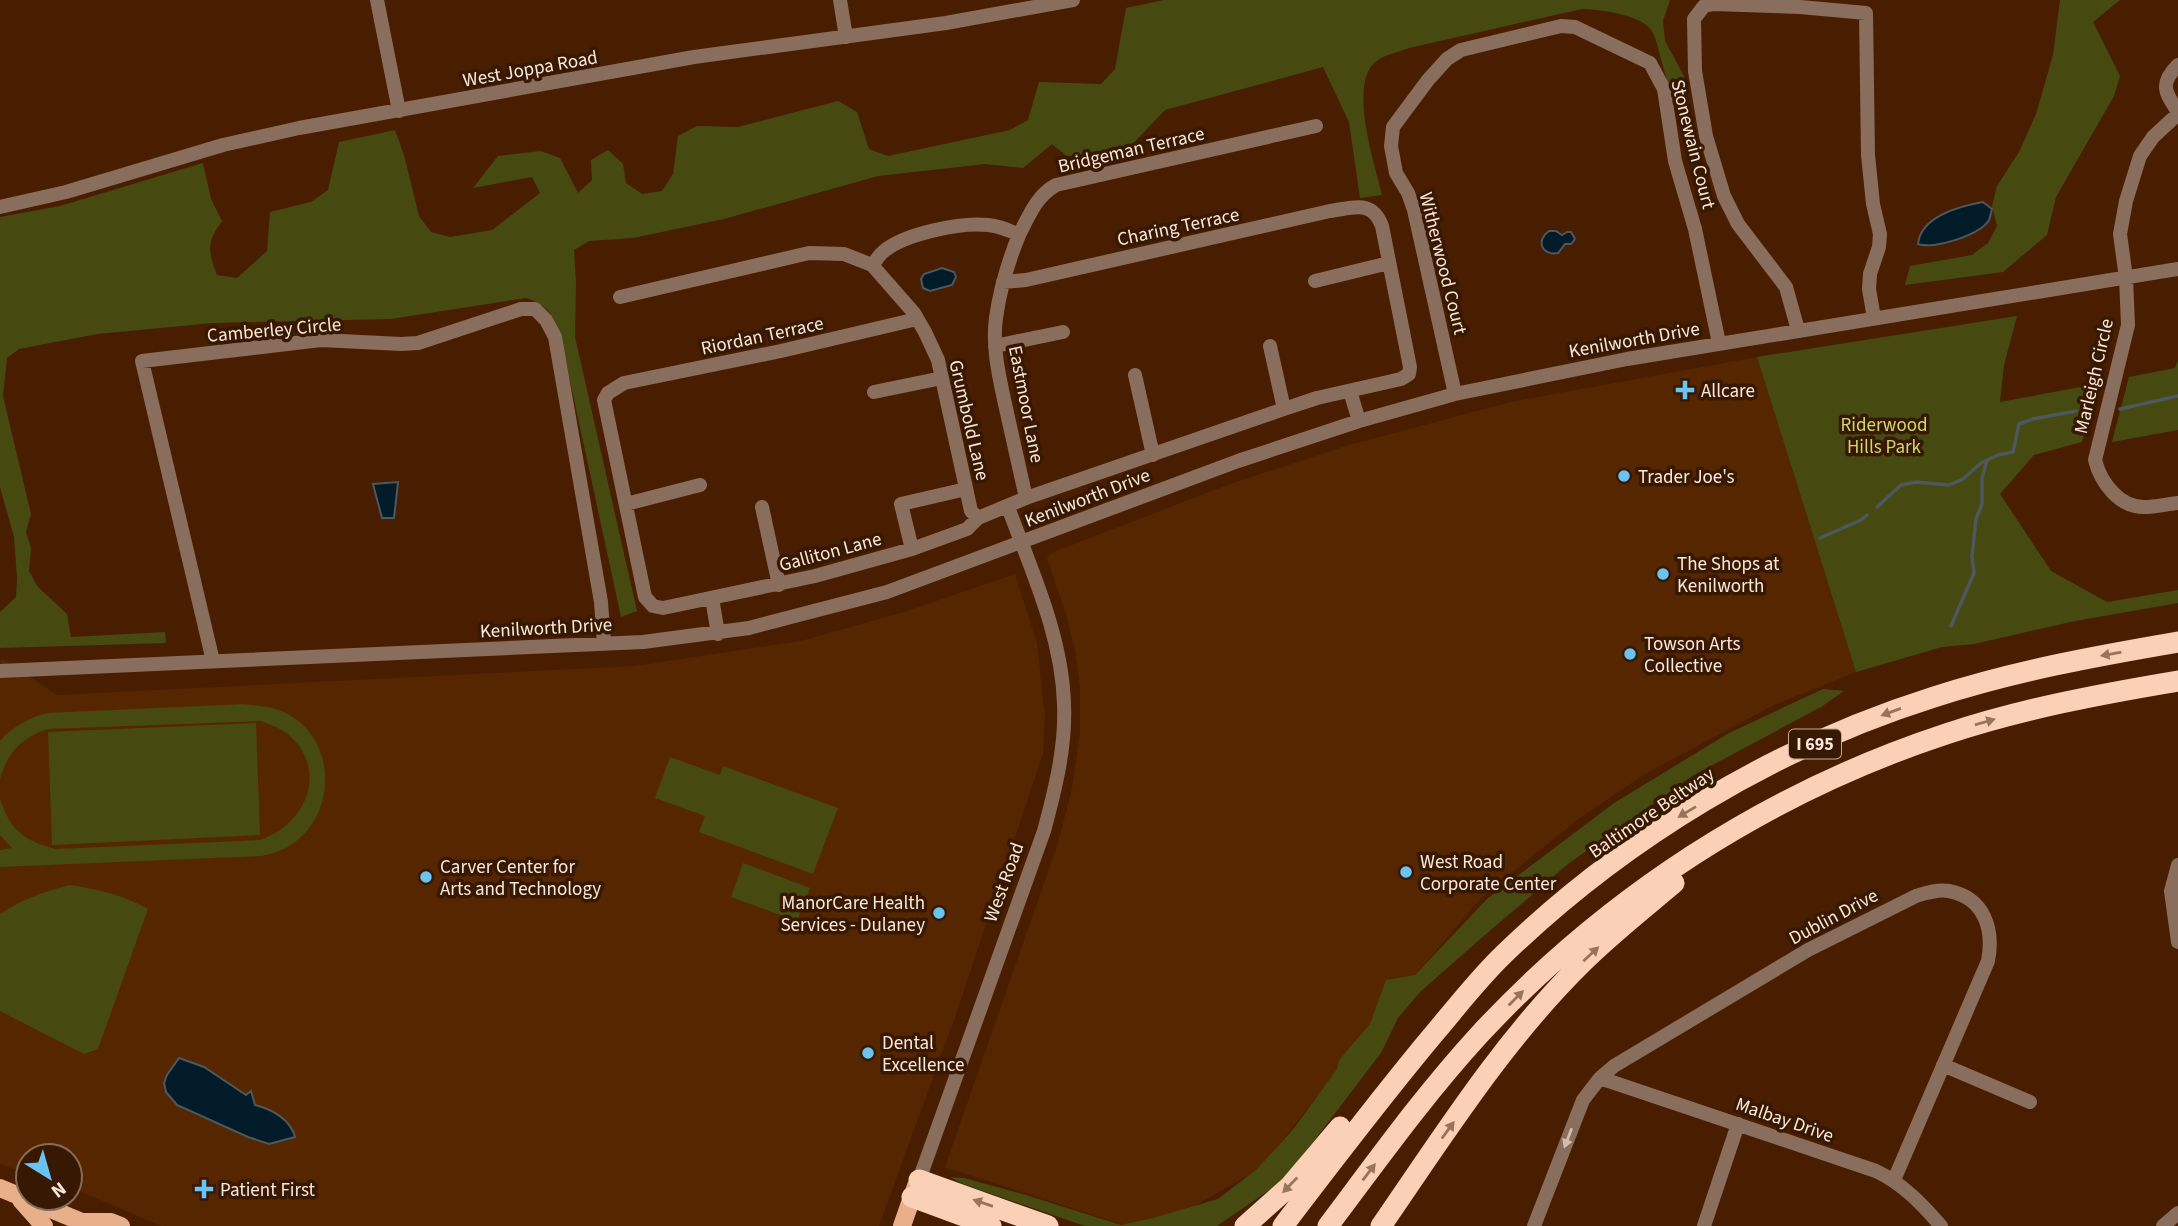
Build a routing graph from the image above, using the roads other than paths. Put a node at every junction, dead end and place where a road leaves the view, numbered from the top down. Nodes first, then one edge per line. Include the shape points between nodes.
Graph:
1 (377, 0) edge
2 (840, 0) edge
3 (1073, 0) edge
4 (1050, 2) edge
5 (846, 37) junction
6 (1508, 38) joint
7 (2178, 65) edge
8 (399, 111) junction
9 (2178, 113) edge
10 (1315, 127) dead end
11 (0, 207) edge
12 (1018, 235) junction
13 (1389, 263) junction
14 (872, 265) junction
15 (2178, 269) edge
16 (2126, 278) junction
17 (1315, 281) dead end
18 (1003, 282) junction
19 (620, 297) dead end
20 (1874, 318) junction
21 (917, 319) junction
22 (1798, 330) junction
23 (1063, 332) dead end
24 (1719, 343) junction
25 (995, 346) junction
26 (1269, 346) dead end
27 (1135, 375) dead end
28 (942, 378) junction
29 (1350, 391) junction
30 (874, 392) dead end
31 (1455, 394) junction
32 (1284, 409) junction
33 (1359, 421) junction
34 (1153, 455) junction
35 (700, 485) dead end
36 (965, 489) junction
37 (1026, 498) junction
38 (2178, 503) edge
39 (626, 504) junction
40 (762, 507) dead end
41 (1009, 507) junction
42 (978, 518) junction
43 (1021, 543) junction
44 (912, 549) junction
45 (779, 584) junction
46 (712, 598) junction
47 (718, 634) junction
48 (2178, 642) edge
49 (604, 643) junction
50 (213, 661) junction
51 (0, 671) edge
52 (2178, 681) edge
53 (1807, 790) junction
54 (2178, 865) edge
55 (2178, 942) edge
56 (1503, 956) junction
57 (1943, 1065) junction
58 (1600, 1078) junction
59 (2030, 1102) dead end
60 (1738, 1124) junction
61 (1894, 1180) junction
62 (916, 1189) junction
63 (8, 1192) edge
64 (2178, 1213) edge
65 (83, 1225) edge
66 (44, 1226) edge
67 (121, 1226) edge
68 (902, 1226) edge
69 (991, 1226) edge
70 (1048, 1226) edge
71 (1245, 1226) edge
72 (1283, 1226) edge
73 (1328, 1226) edge
74 (1381, 1226) edge
75 (1534, 1226) edge
76 (1704, 1226) edge
77 (1941, 1226) edge
78 (2163, 1226) edge

1 - 8 street
2 - 5 street
3 - 4 street, West Joppa Road
4 - 5 street, West Joppa Road
5 - 8 street, West Joppa Road via 694,57
6 - 24 street, Stonewain Court via 1575,27 1650,63 1664,89 1675,161
6 - 31 street, Witherwood Court via 1461,50 1447,59 1394,127 1391,146 1414,210
7 - 9 street via 2165,86
8 - 11 street, West Joppa Road via 223,145
9 - 16 street, Marleigh Circle via 2153,137 2132,177 2120,234
10 - 12 street, Bridgeman Terrace via 1056,184 1037,200
12 - 14 street via 986,225 956,226 894,245
12 - 18 street, Eastmoor Lane
13 - 17 street
13 - 18 street, Charing Terrace via 1379,218 1360,206
13 - 29 street, Galliton Lane via 1409,374
14 - 19 street via 844,254 809,253
14 - 21 street, Grumbold Lane
15 - 16 street, Kenilworth Drive
16 - 20 street, Kenilworth Drive
16 - 38 street, Marleigh Circle via 2128,325 2095,460 2104,484 2130,505
18 - 25 street, Eastmoor Lane
20 - 22 street, Kenilworth Drive
20 - 22 street via 1870,274 1880,234 1868,155 1866,13 1704,6 1694,19 1695,71 1706,136 1724,196 1738,224 1781,278
21 - 28 street, Grumbold Lane
21 - 39 street, Riordan Terrace via 615,388 604,400
22 - 24 street, Kenilworth Drive
23 - 25 street
24 - 31 street, Kenilworth Drive
25 - 37 street, Eastmoor Lane
26 - 32 street
27 - 34 street
28 - 30 street
28 - 36 street, Grumbold Lane
29 - 32 street, Galliton Lane
29 - 33 street
31 - 33 street, Kenilworth Drive
32 - 34 street, Galliton Lane
33 - 43 street, Kenilworth Drive
34 - 37 street, Galliton Lane
35 - 39 street
36 - 42 street, Grumbold Lane via 971,511
36 - 44 street via 901,504
37 - 41 street, Galliton Lane
39 - 46 street, Galliton Lane via 645,597 653,606
40 - 45 street
41 - 42 street, Galliton Lane
41 - 43 street
42 - 44 street, Galliton Lane via 967,529
43 - 47 street, Kenilworth Drive via 887,592
43 - 62 street, West Road via 1052,629 1062,683 1063,741 1058,775 1044,831
44 - 45 street, Galliton Lane
45 - 46 street, Galliton Lane
46 - 47 street
47 - 49 street, Kenilworth Drive
48 -> 56 highway, Baltimore Beltway / I 695 via 2018,673 1933,697 1790,755 1726,789 1631,850 1565,900
49 - 50 street, Kenilworth Drive
49 - 50 street, Camberley Circle via 601,602 555,337 535,309 521,309 418,343 321,340 142,361
50 - 51 street, Kenilworth Drive
53 -> 52 highway, I 695 via 1947,733 2028,710
73 -> 53 highway, I 695 via 1479,1035 1590,929 1699,850
74 -> 53 highway via 1500,1058 1580,965 1704,858
54 - 55 street via 2171,891
56 -> 71 highway via 1402,1056 1290,1186
56 - 72 highway, Baltimore Beltway / I 695 via 1370,1111
57 - 58 street, Dublin Drive via 1988,961 1990,932 1974,904 1961,895 1934,891 1916,895 1808,950
57 - 59 street
57 - 61 street, Dublin Drive
58 - 60 street, Malbay Drive
58 -> 75 street, Dublin Drive via 1583,1100
60 - 61 street, Malbay Drive
60 - 76 street
61 - 77 street, Malbay Drive
62 - 68 main road, West Road
62 - 69 highway
70 -> 62 highway
63 - 65 main road
63 - 66 main road
64 - 78 street
65 - 67 main road via 111,1222

